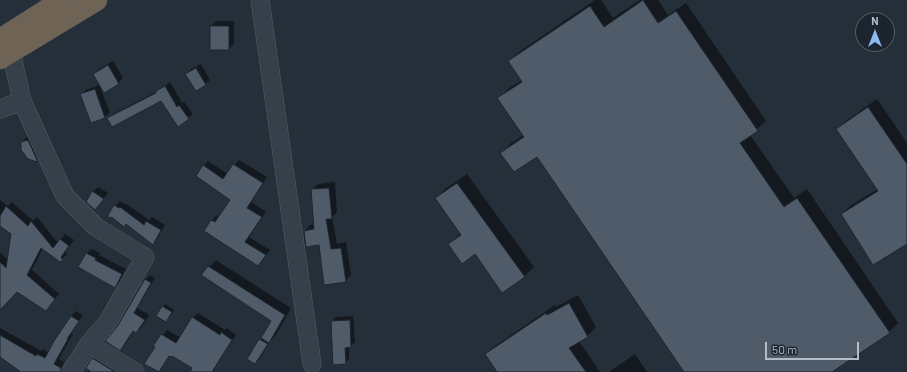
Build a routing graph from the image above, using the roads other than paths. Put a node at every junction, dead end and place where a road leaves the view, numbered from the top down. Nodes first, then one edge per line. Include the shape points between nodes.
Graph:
1 (63, 0) edge
2 (96, 0) edge
3 (260, 0) edge
4 (4, 50) edge
5 (22, 101) junction
6 (0, 109) edge
7 (90, 344) junction
8 (312, 364) dead end
9 (71, 372) edge
10 (135, 372) edge

1 - 4 highway
2 - 4 highway
3 - 8 street
4 - 5 street
5 - 6 street
5 - 7 street via 64,196 96,227 145,257 108,322
7 - 9 street
7 - 10 street

